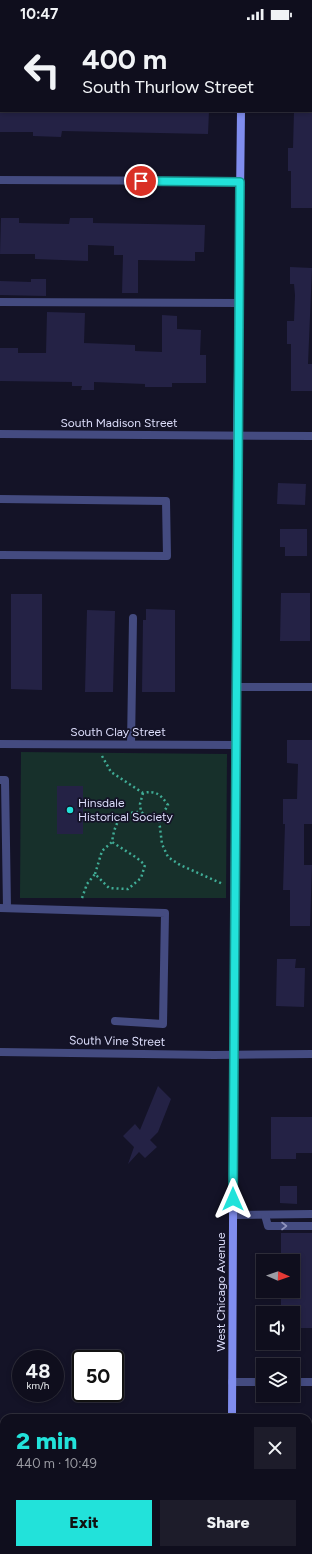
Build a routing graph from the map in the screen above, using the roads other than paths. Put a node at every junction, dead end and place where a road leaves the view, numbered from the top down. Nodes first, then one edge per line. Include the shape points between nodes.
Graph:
1 (241, 112) edge
2 (0, 180) edge
3 (240, 182) junction
4 (0, 302) edge
5 (239, 303) junction
6 (0, 434) edge
7 (237, 435) junction
8 (312, 436) edge
9 (0, 499) edge
10 (0, 555) edge
11 (133, 618) dead end
12 (236, 687) junction
13 (312, 687) edge
14 (0, 744) edge
15 (131, 744) junction
16 (236, 745) junction
17 (0, 780) edge
18 (4, 908) edge
19 (115, 1021) dead end
20 (0, 1052) edge
21 (234, 1053) junction
22 (312, 1054) edge
23 (312, 1214) edge
24 (233, 1215) junction
25 (266, 1215) junction
26 (312, 1226) edge
27 (232, 1382) junction
28 (256, 1382) edge
29 (300, 1382) edge
30 (312, 1382) edge
31 (232, 1414) edge
32 (60, 1554) edge
33 (71, 1554) edge

1 - 3 main road, West Chicago Avenue
2 - 3 street
3 - 5 main road, West Chicago Avenue
4 - 5 street
5 - 7 main road, West Chicago Avenue
6 - 7 street, South Madison Street
7 - 8 street, South Madison Street
7 - 12 main road, West Chicago Avenue
9 - 10 street via 166,501 167,556
11 - 15 street
12 - 13 street
12 - 16 main road, West Chicago Avenue
14 - 15 street, South Clay Street
15 - 16 street, South Clay Street
16 - 21 main road, West Chicago Avenue
17 - 18 street via 5,780
18 - 19 street via 165,913 163,1024
20 - 21 street, South Vine Street via 214,1055
21 - 22 street, South Vine Street
21 - 24 main road, West Chicago Avenue
23 - 25 street
24 - 25 street
24 - 27 main road, West Chicago Avenue
25 -> 26 street via 268,1226
27 - 28 street
27 - 31 main road, West Chicago Avenue
29 - 30 street
32 - 33 street

